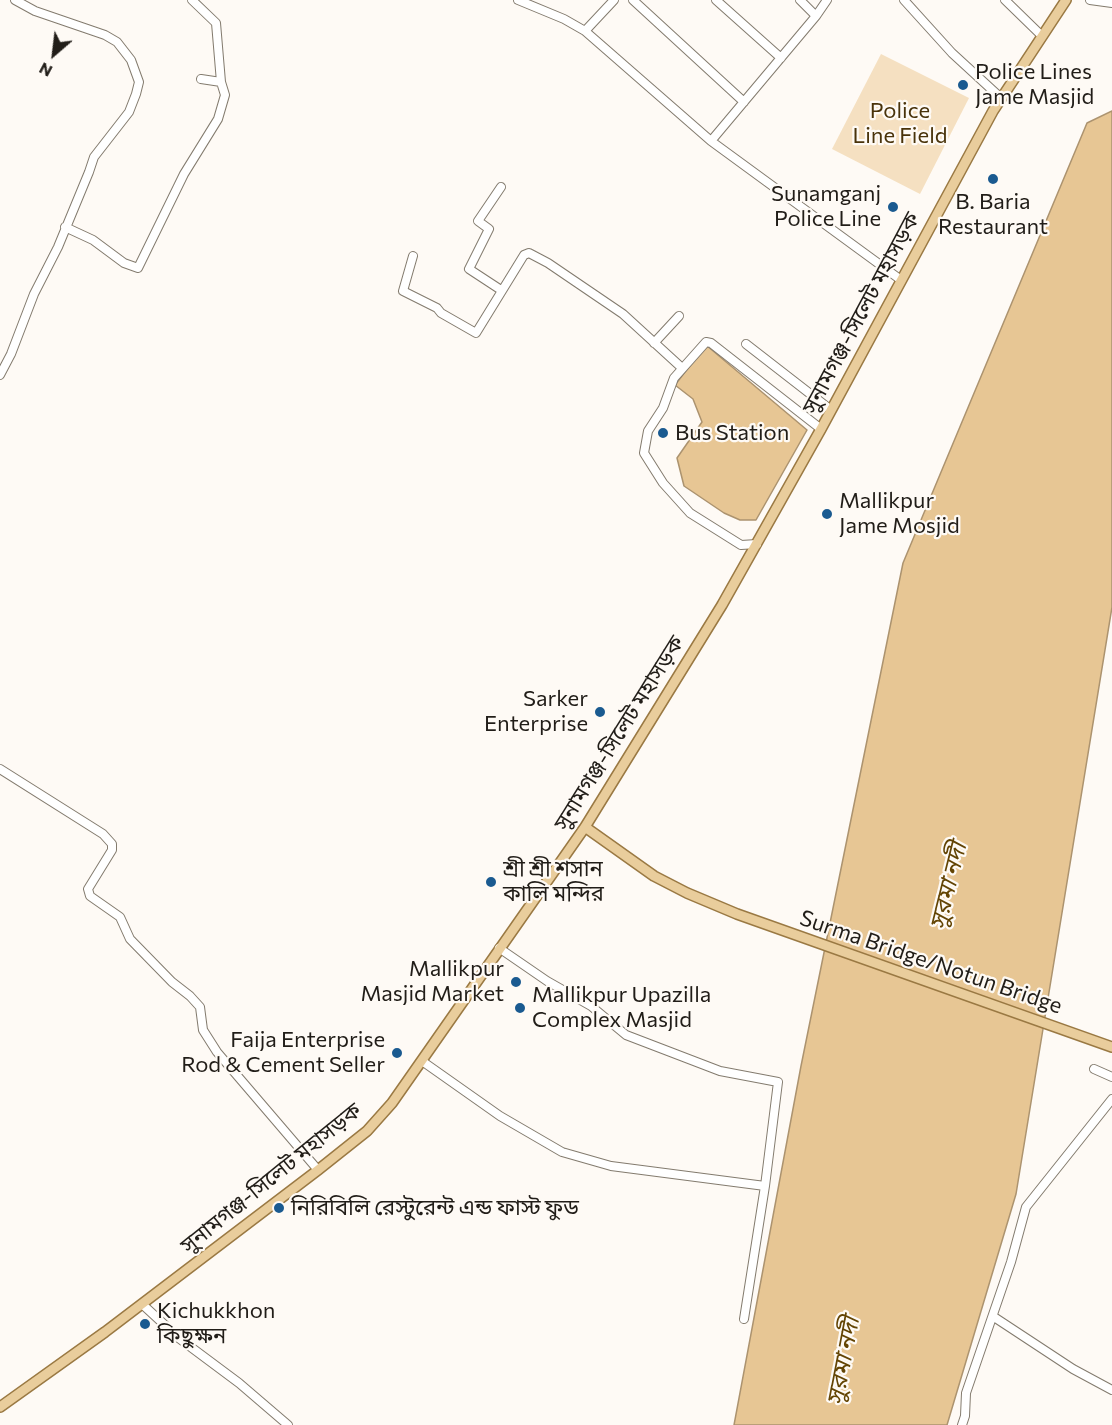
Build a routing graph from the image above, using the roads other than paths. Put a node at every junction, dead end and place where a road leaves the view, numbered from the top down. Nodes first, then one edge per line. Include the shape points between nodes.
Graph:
1 (15, 0) edge
2 (192, 0) edge
3 (518, 0) edge
4 (614, 0) edge
5 (633, 0) edge
6 (716, 0) edge
7 (800, 0) edge
8 (827, 0) edge
9 (904, 0) edge
10 (1005, 0) edge
11 (1066, 0) edge
12 (1090, 0) edge
13 (1112, 3) edge
14 (816, 16) junction
15 (585, 31) junction
16 (1042, 36) junction
17 (781, 58) junction
18 (201, 79) dead end
19 (221, 82) junction
20 (1001, 98) junction
21 (744, 102) junction
22 (711, 141) junction
23 (501, 187) dead end
24 (66, 227) junction
25 (413, 256) dead end
26 (901, 280) junction
27 (501, 290) junction
28 (679, 316) dead end
29 (654, 343) junction
30 (746, 344) dead end
31 (682, 368) junction
32 (0, 375) edge
33 (831, 410) junction
34 (821, 429) junction
35 (757, 544) junction
36 (0, 769) edge
37 (585, 826) junction
38 (500, 948) junction
39 (1112, 1047) edge
40 (422, 1061) junction
41 (1094, 1069) dead end
42 (1112, 1077) edge
43 (1112, 1099) edge
44 (318, 1170) junction
45 (765, 1186) junction
46 (142, 1304) junction
47 (994, 1317) junction
48 (744, 1319) dead end
49 (1112, 1390) edge
50 (0, 1407) edge
51 (288, 1425) edge
52 (962, 1425) edge

1 - 24 street via 117,42 131,60 139,82 129,112 94,157
2 - 19 street via 216,23
3 - 15 street
4 - 15 street
5 - 21 street
6 - 17 street
7 - 14 street
8 - 14 street
9 - 20 street via 952,53
10 - 16 street
11 - 16 main road, সুনামগঞ্জ-সিলেট মহাসড়ক
12 - 13 street
14 - 17 street
15 - 22 street
16 - 20 main road, সুনামগঞ্জ-সিলেট মহাসড়ক
17 - 21 street
18 - 19 street
19 - 24 street via 225,95 218,119 184,174 138,268
20 - 26 main road, সুনামগঞ্জ-সিলেট মহাসড়ক
21 - 22 street
22 - 26 street
23 - 27 street via 478,221 489,229 469,269
24 - 32 street
25 - 27 street via 403,291 476,333
26 - 33 main road, সুনামগঞ্জ-সিলেট মহাসড়ক
27 - 29 street via 529,252 623,315
28 - 29 street
29 - 31 street
30 - 33 street
31 - 34 street via 706,342 711,343
31 - 35 street via 648,431 644,453 663,483 690,513 741,545
33 - 34 main road, সুনামগঞ্জ-সিলেট মহাসড়ক
34 - 35 main road, সুনামগঞ্জ-সিলেট মহাসড়ক
35 - 37 main road, সুনামগঞ্জ-সিলেট মহাসড়ক
36 - 44 street via 112,843 112,850 88,889 90,896 120,917 130,939 200,1007 203,1030 217,1052
37 - 38 main road, সুনামগঞ্জ-সিলেট মহাসড়ক
37 - 39 main road, Surma Bridge/Notun Bridge via 654,876 687,894
38 - 40 main road, সুনামগঞ্জ-সিলেট মহাসড়ক
38 - 45 street via 591,1006 626,1035 720,1071 778,1082
40 - 44 main road, সুনামগঞ্জ-সিলেট মহাসড়ক via 367,1131
40 - 45 street via 501,1116 562,1152 611,1166
41 - 42 street
43 - 47 street via 1026,1207
44 - 46 main road, সুনামগঞ্জ-সিলেট মহাসড়ক
45 - 48 street
46 - 50 main road, সুনামগঞ্জ-সিলেট মহাসড়ক
46 - 51 street
47 - 49 street
47 - 52 street via 966,1393

